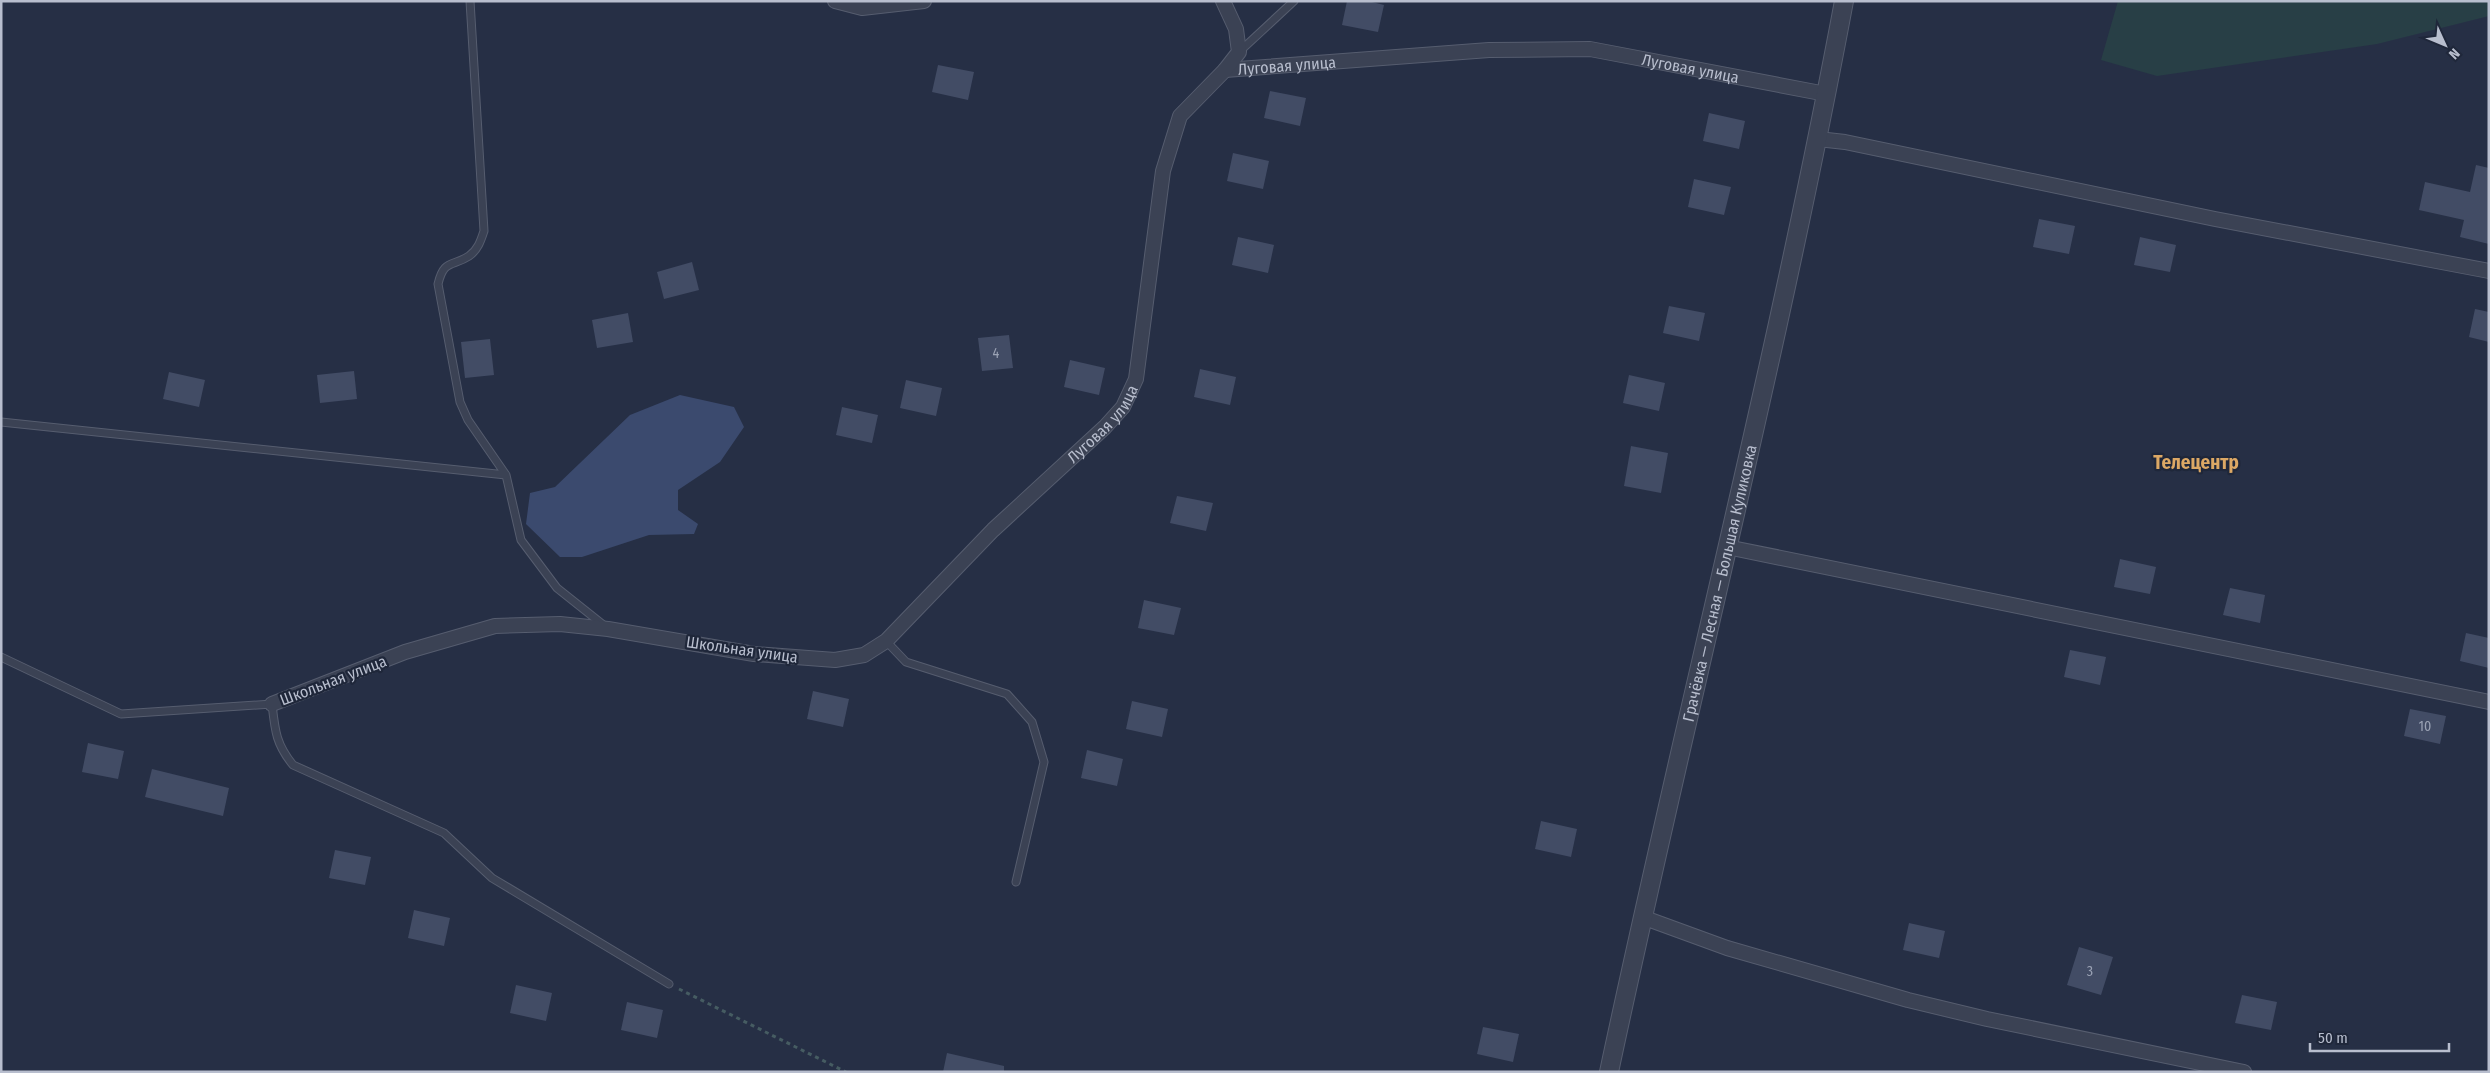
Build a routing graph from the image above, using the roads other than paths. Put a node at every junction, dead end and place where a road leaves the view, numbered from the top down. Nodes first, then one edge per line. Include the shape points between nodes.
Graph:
1 (470, 1) edge
2 (835, 1) edge
3 (924, 1) edge
4 (1223, 1) edge
5 (1294, 1) edge
6 (1844, 1) edge
7 (1239, 52) junction
8 (1225, 70) junction
9 (1826, 94) junction
10 (1818, 139) junction
11 (2489, 271) edge
12 (1, 422) edge
13 (506, 475) junction
14 (1727, 547) junction
15 (608, 629) junction
16 (886, 641) junction
17 (1, 656) edge
18 (2489, 702) edge
19 (272, 704) junction
20 (1016, 882) dead end
21 (1642, 917) junction
22 (669, 984) road end
23 (1609, 1072) edge
24 (2244, 1072) edge

1 - 13 lane via 484,231 479,246 469,256 441,271 438,284 460,402 468,420
2 - 3 street via 862,8
4 - 7 street via 1236,29
5 - 7 lane
6 - 9 street
7 - 8 street
8 - 9 street, Луговая улица via 1489,50 1590,49
8 - 16 street, Луговая улица via 1180,116 1163,171 1136,379 1123,407 993,530
9 - 10 street, Грачёвка — Лесная — Большая Куликовка
10 - 11 street
10 - 14 street, Грачёвка — Лесная — Большая Куликовка
12 - 13 lane
13 - 15 lane via 521,540 557,588
14 - 18 street
14 - 21 street, Грачёвка — Лесная — Большая Куликовка
15 - 16 street, Школьная улица via 754,654 835,660 864,655
15 - 19 street, Школьная улица via 560,624 495,626 405,652
16 - 20 lane via 906,662 1007,694 1032,722 1044,762
17 - 19 lane via 121,714
19 - 22 lane, Школьная улица via 281,750 293,765 444,833 492,878
21 - 23 street, Грачёвка — Лесная — Большая Куликовка
21 - 24 street via 1727,948 1908,1000

